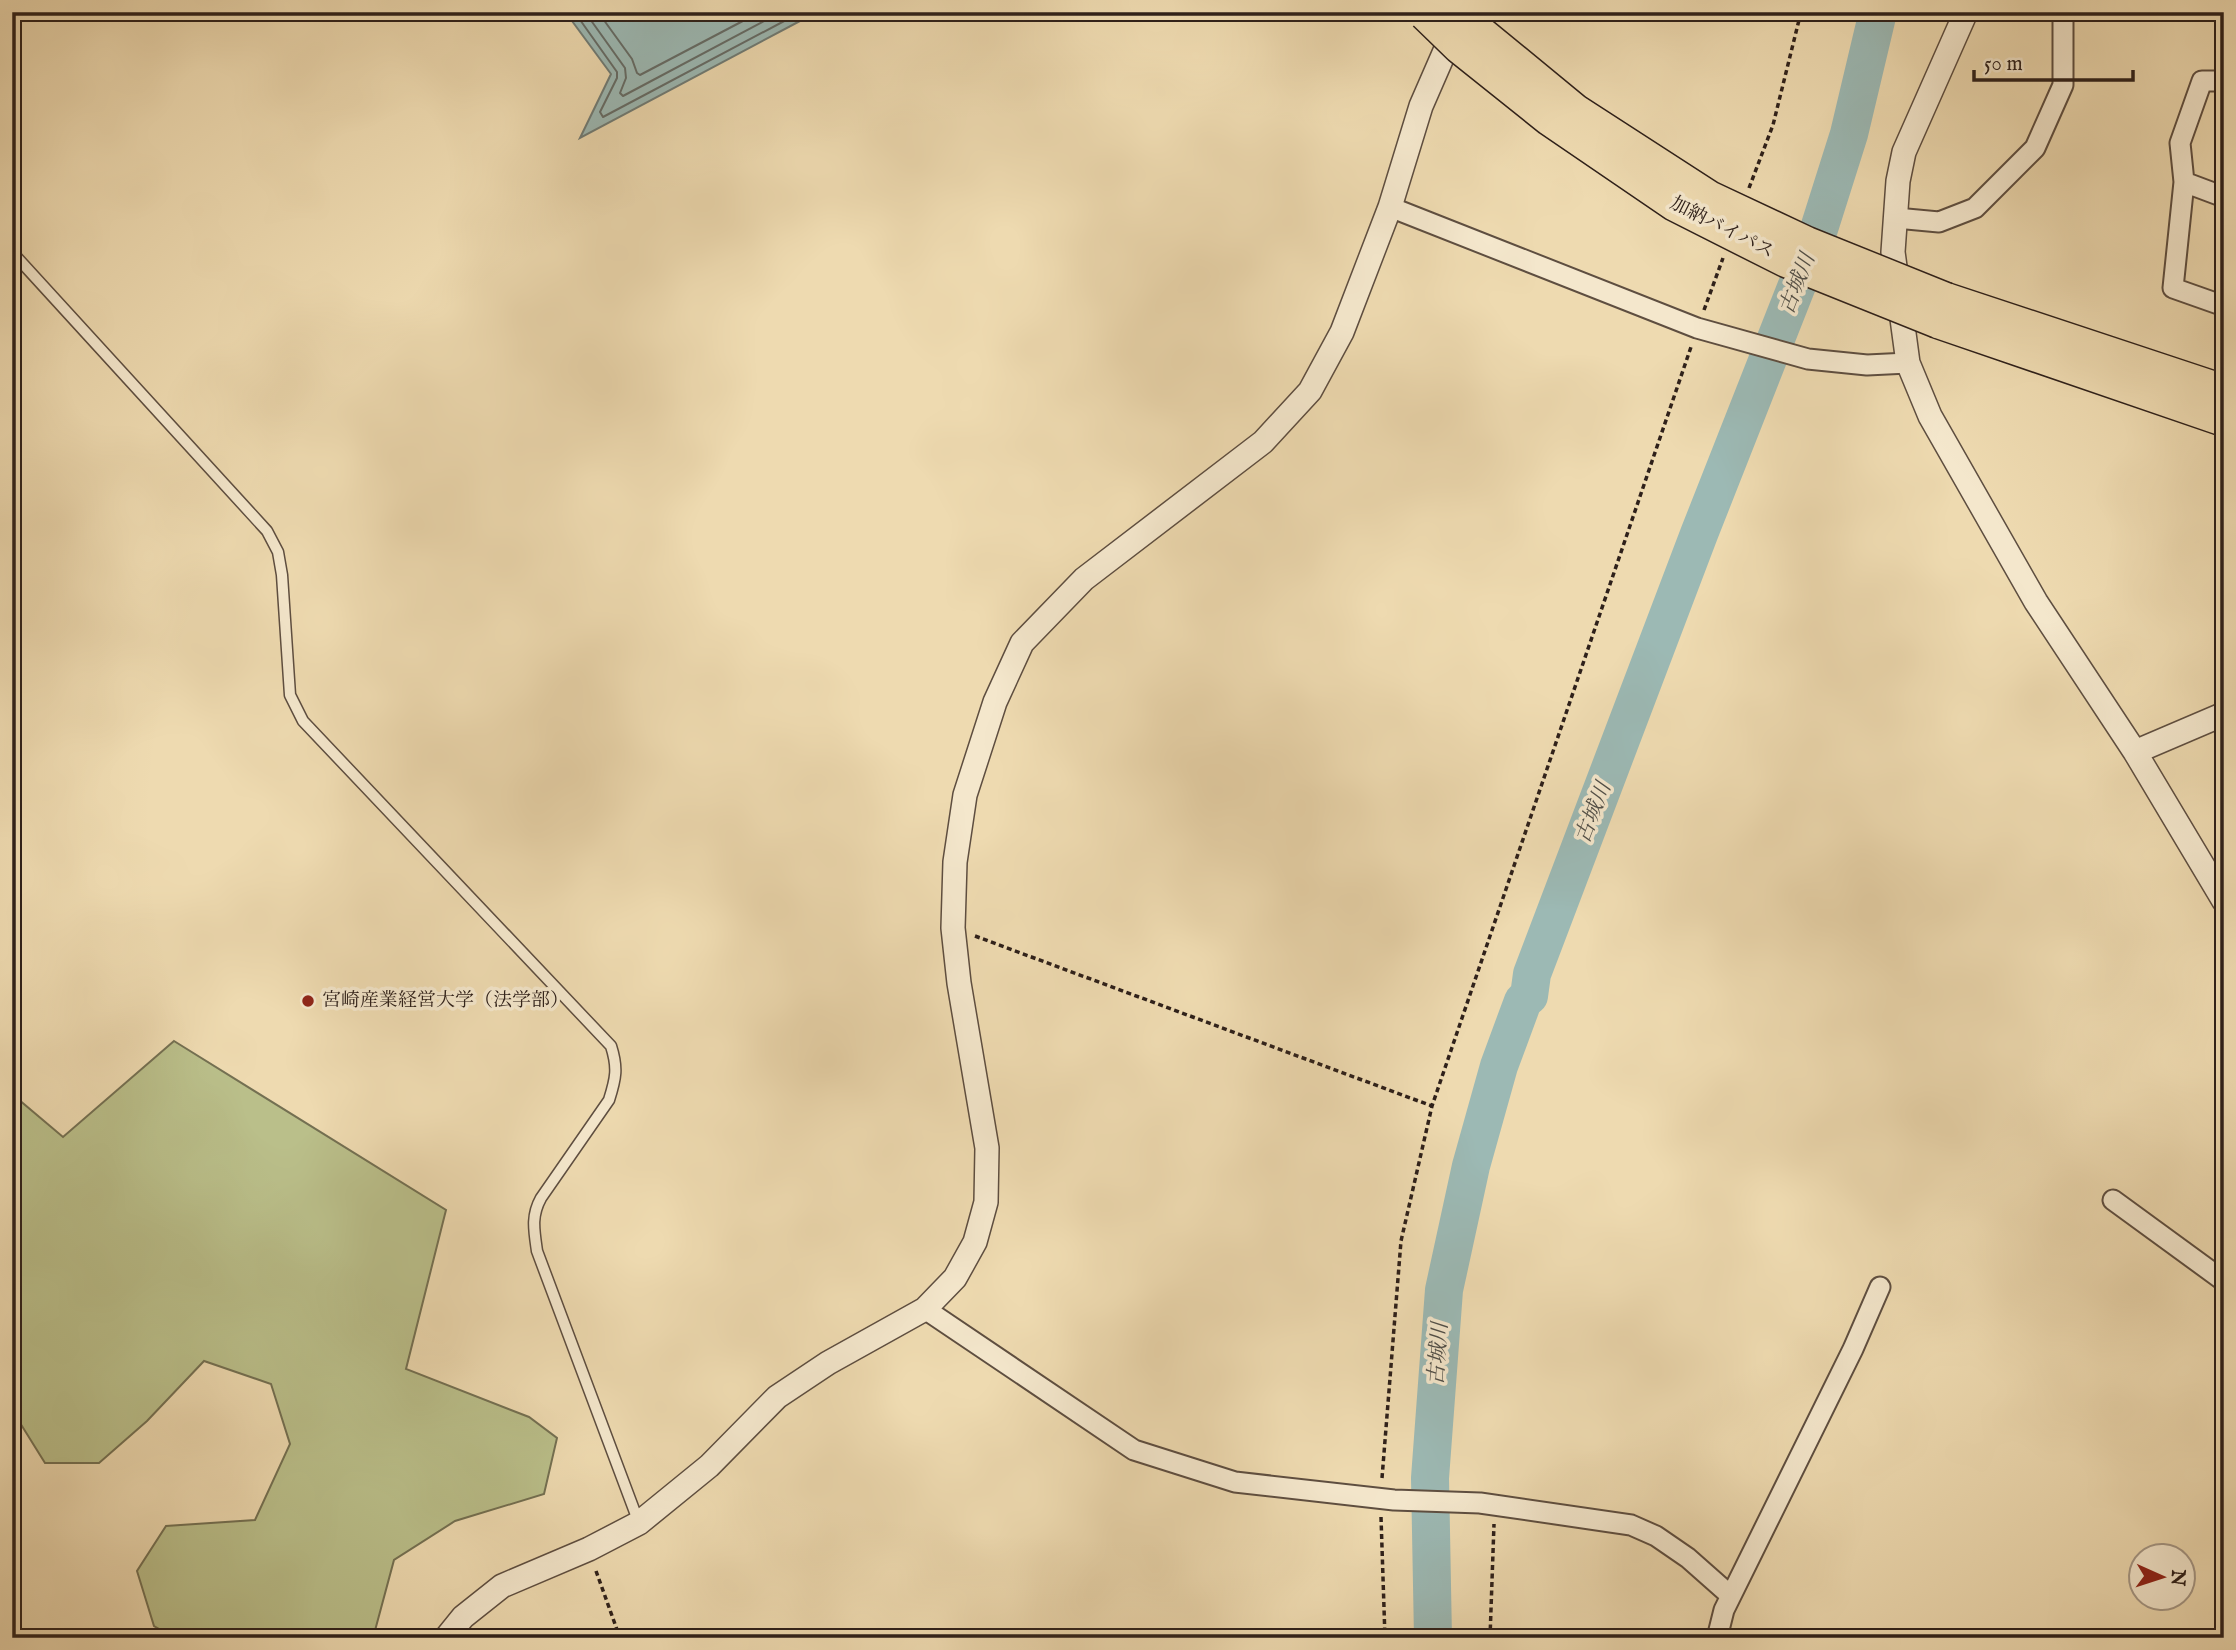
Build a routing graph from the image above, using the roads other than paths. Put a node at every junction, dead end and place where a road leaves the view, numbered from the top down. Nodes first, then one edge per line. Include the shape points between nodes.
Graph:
1 (1461, 12) edge
2 (1966, 12) edge
3 (2063, 12) edge
4 (1425, 13) edge
5 (2224, 81) edge
6 (2184, 182) junction
7 (2224, 197) edge
8 (1390, 207) junction
9 (1896, 218) junction
10 (12, 252) edge
11 (2224, 306) edge
12 (1942, 311) junction
13 (1908, 363) junction
14 (2224, 391) edge
15 (2224, 420) edge
16 (2224, 713) edge
17 (2135, 752) junction
18 (2224, 901) edge
19 (2113, 1200) dead end
20 (2224, 1281) edge
21 (1880, 1287) dead end
22 (925, 1309) junction
23 (639, 1523) junction
24 (1731, 1596) junction
25 (446, 1638) edge
26 (1717, 1638) edge

1 - 8 street via 1421,106
1 - 12 highway, 加納バイパス, bridge via 1576,111 1709,197
2 - 9 street via 1904,152
3 - 9 street via 2063,86 2035,148 1975,208 1939,222
4 - 12 highway, 加納バイパス, bridge via 1459,47 1549,119 1675,205 1786,261
5 - 6 street via 2202,81 2180,143
6 - 7 street
6 - 11 street via 2173,288
8 - 13 street via 1697,328 1808,359 1867,365
8 - 22 street via 1342,332 1310,391 1263,442 1084,579 1022,643 995,702 965,795 955,862 953,928 987,1148 986,1202 975,1242 955,1278
9 - 13 street via 1893,252
10 - 23 lane via 267,531 278,552 282,575 290,695 303,721 611,1046 617,1063 609,1100 541,1198 533,1226 537,1251
12 - 14 highway, 加納バイパス
12 - 15 highway, 加納バイパス
13 - 17 street via 1930,416 2036,602
16 - 17 street
17 - 18 street
19 - 20 street
21 - 24 street
22 - 23 street via 777,1397 709,1466
22 - 24 street via 1134,1450 1235,1482 1387,1499 1488,1504 1631,1525 1688,1558
23 - 25 street via 502,1586 463,1617
24 - 26 street

